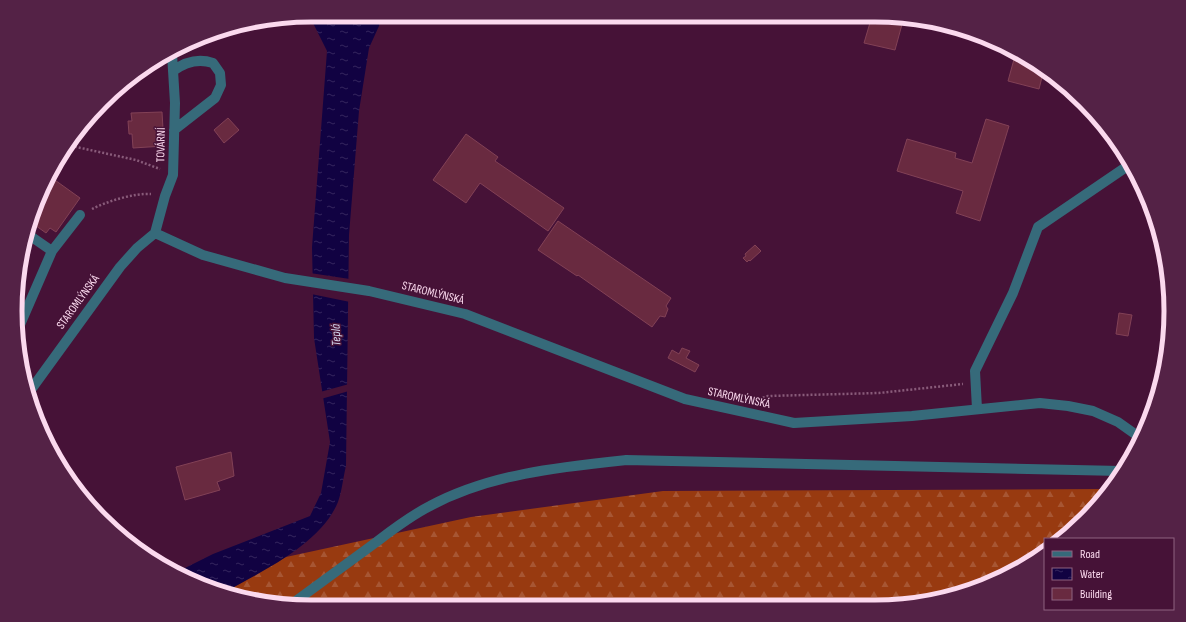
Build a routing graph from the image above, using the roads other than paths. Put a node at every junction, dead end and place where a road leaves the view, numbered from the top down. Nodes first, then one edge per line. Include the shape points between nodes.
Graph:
1 (172, 58) edge
2 (173, 71) junction
3 (174, 130) junction
4 (1126, 168) edge
5 (80, 215) road end
6 (154, 233) junction
7 (32, 237) edge
8 (52, 251) junction
9 (22, 319) edge
10 (32, 388) edge
11 (977, 409) junction
12 (1136, 435) edge
13 (1116, 471) edge
14 (298, 599) edge

1 - 2 street, TOVÁRNÍ
2 - 3 street, TOVÁRNÍ
2 - 3 street via 194,61 209,61 220,73 221,85 215,98
3 - 6 street, TOVÁRNÍ via 173,175
4 - 11 street via 1038,227 1013,293 975,371
5 - 8 street
6 - 10 street, STAROMLÝNSKÁ via 120,267
6 - 11 street, STAROMLÝNSKÁ via 203,255 285,278 369,291 465,314 684,399 794,423 912,416
7 - 8 street
8 - 9 street
11 - 12 street, STAROMLÝNSKÁ via 1040,403 1068,406 1093,411 1118,422
13 - 14 street via 626,460 526,473 455,493 428,506

